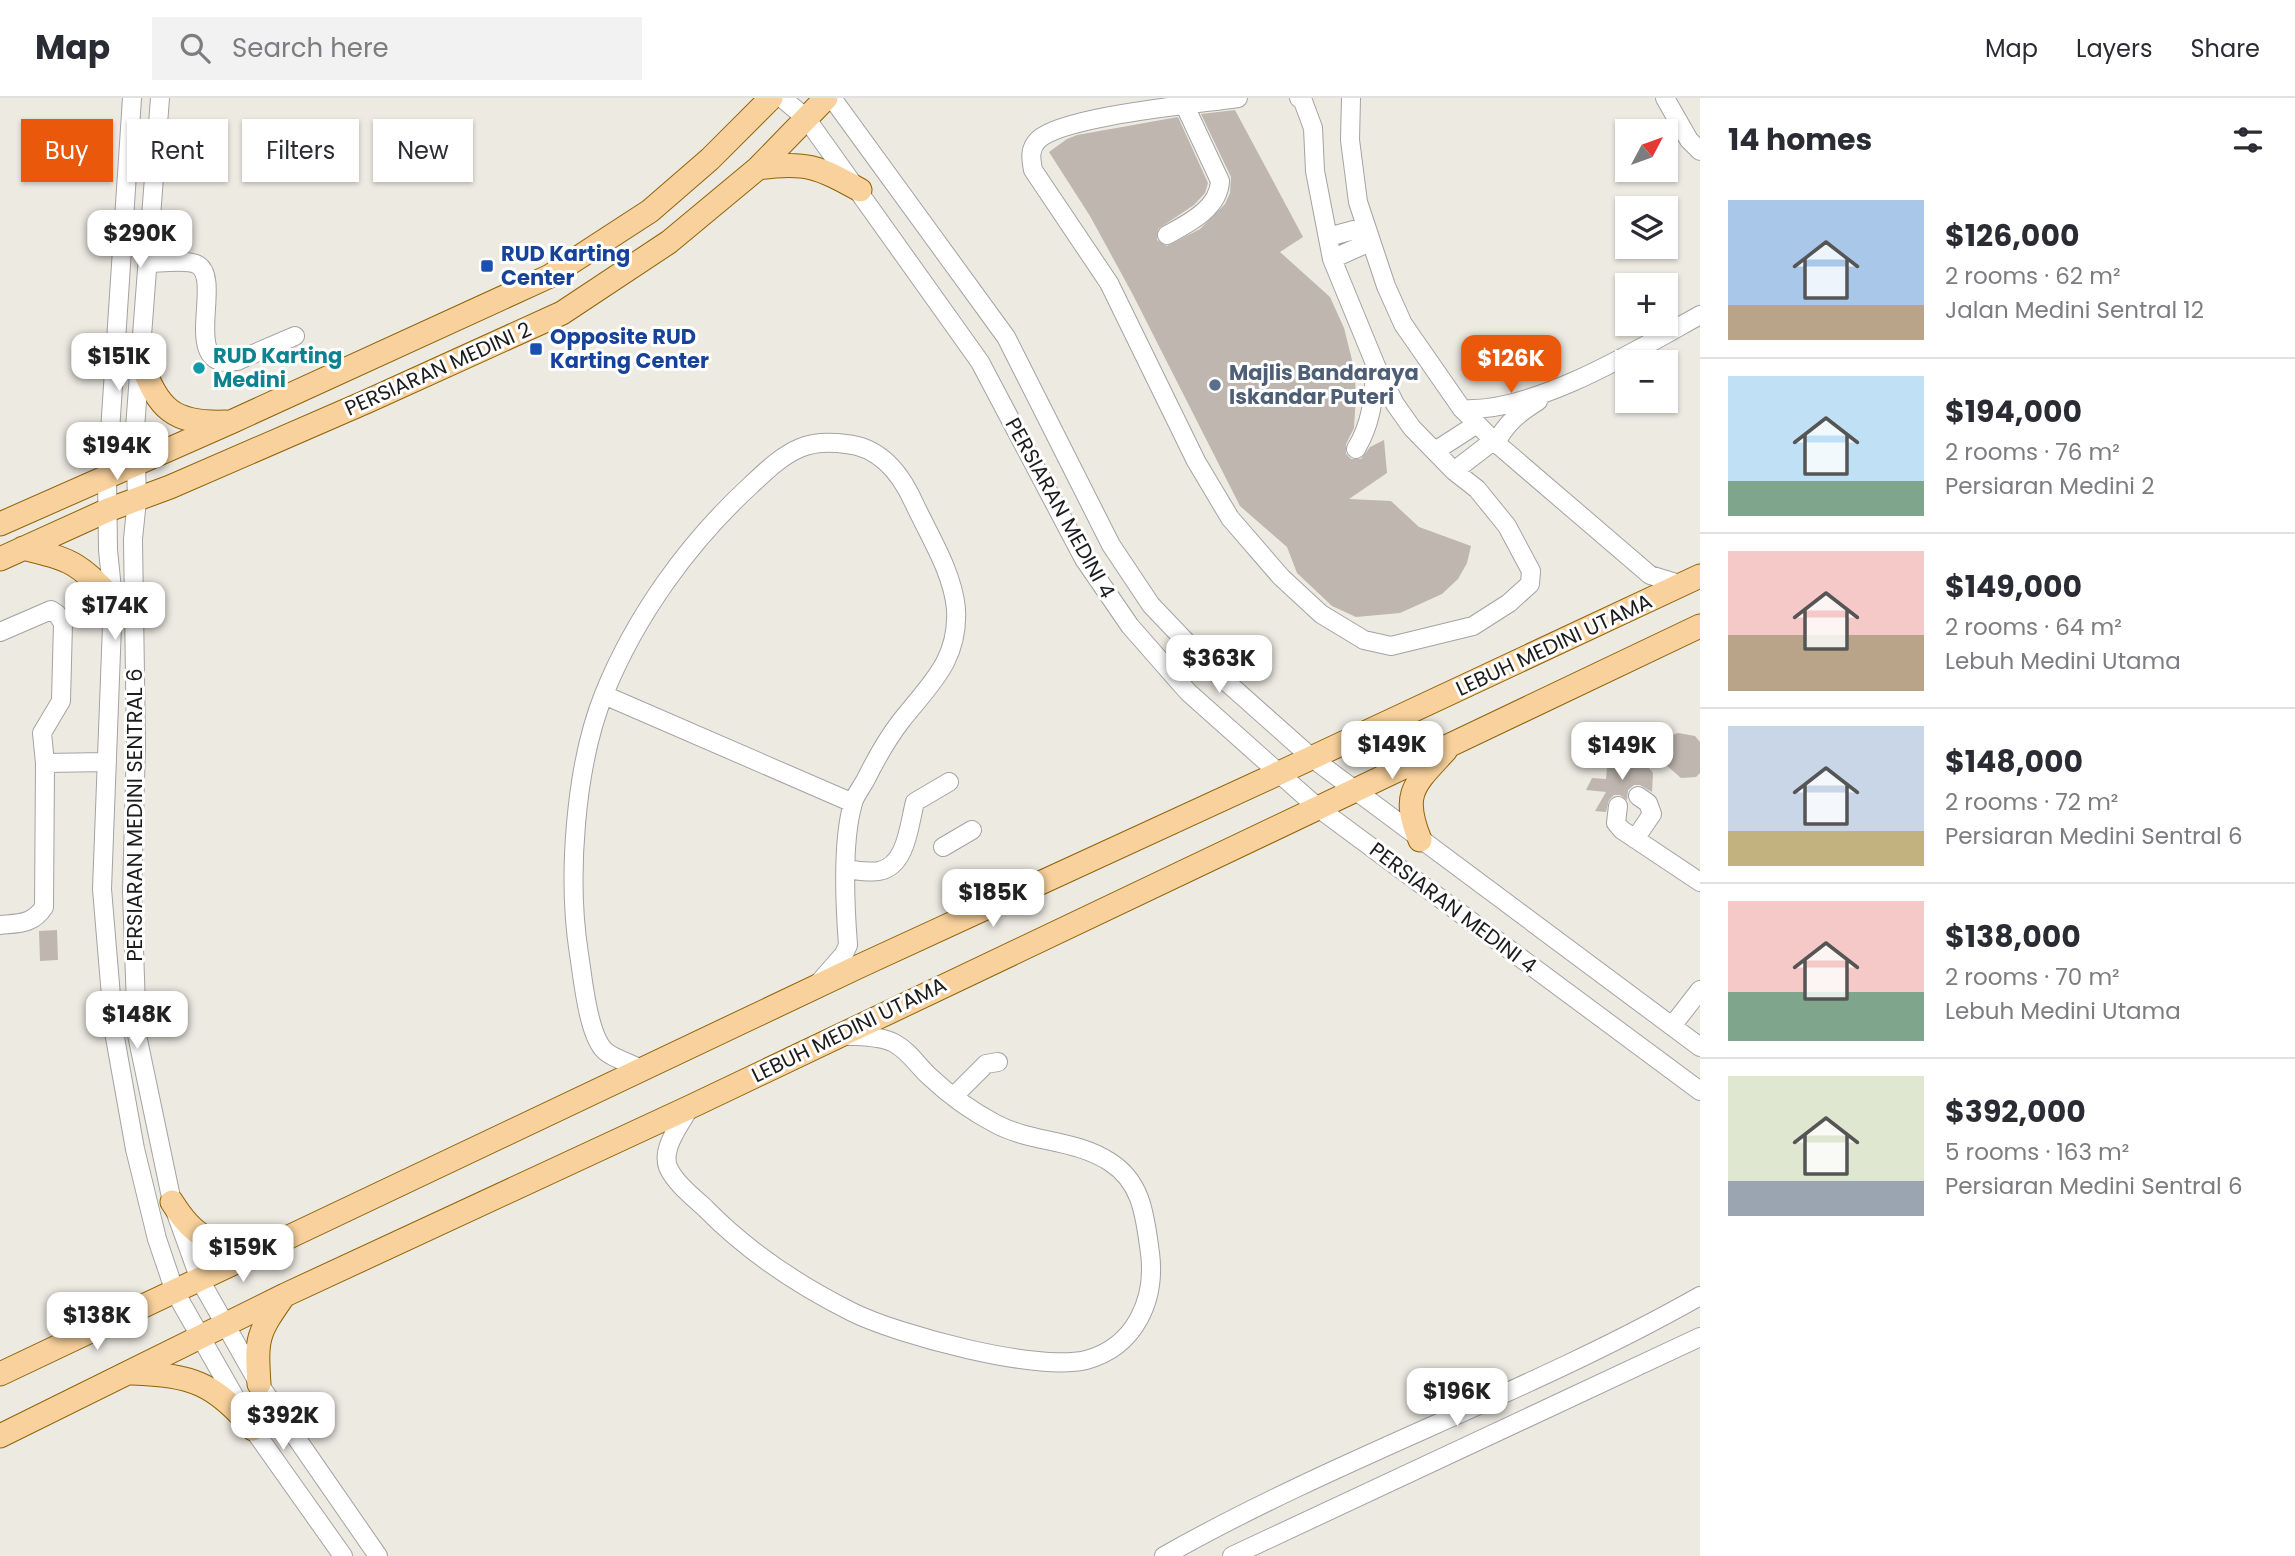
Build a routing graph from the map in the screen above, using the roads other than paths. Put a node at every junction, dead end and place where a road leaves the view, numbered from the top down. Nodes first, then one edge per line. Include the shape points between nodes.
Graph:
1 (132, 98) edge
2 (160, 98) edge
3 (771, 98) edge
4 (782, 98) edge
5 (826, 98) edge
6 (832, 98) edge
7 (1238, 98) edge
8 (1299, 98) edge
9 (1351, 98) edge
10 (1665, 98) edge
11 (1185, 106) junction
12 (806, 118) junction
13 (1700, 151) edge
14 (758, 168) junction
15 (860, 190) junction
16 (1167, 235) dead end
17 (1368, 235) junction
18 (1328, 237) junction
19 (1332, 259) junction
20 (148, 263) junction
21 (1700, 315) edge
22 (295, 336) dead end
23 (141, 362) junction
24 (1376, 366) junction
25 (1564, 384) junction
26 (1462, 409) junction
27 (232, 422) junction
28 (1477, 424) junction
29 (1495, 442) junction
30 (1356, 449) dead end
31 (1435, 451) junction
32 (136, 464) junction
33 (1454, 471) junction
34 (107, 477) junction
35 (137, 500) junction
36 (108, 510) junction
37 (0, 524) edge
38 (23, 548) junction
39 (0, 559) edge
40 (1692, 580) edge
41 (113, 599) junction
42 (1700, 626) edge
43 (0, 632) edge
44 (604, 695) junction
45 (1452, 743) junction
46 (1312, 758) junction
47 (107, 762) junction
48 (45, 763) junction
49 (1278, 775) junction
50 (949, 782) dead end
51 (1353, 789) junction
52 (1637, 796) dead end
53 (853, 803) junction
54 (1618, 806) dead end
55 (1317, 807) junction
56 (972, 830) dead end
57 (1635, 839) junction
58 (1420, 840) junction
59 (943, 847) dead end
60 (846, 869) junction
61 (1700, 882) edge
62 (0, 925) edge
63 (814, 988) junction
64 (1700, 990) edge
65 (1672, 1026) junction
66 (839, 1035) junction
67 (1700, 1047) edge
68 (998, 1062) dead end
69 (642, 1069) junction
70 (1700, 1091) edge
71 (954, 1096) junction
72 (690, 1107) junction
73 (172, 1202) junction
74 (267, 1249) junction
75 (200, 1280) junction
76 (175, 1292) junction
77 (285, 1295) junction
78 (1700, 1296) edge
79 (225, 1325) junction
80 (200, 1337) junction
81 (1700, 1337) edge
82 (130, 1373) junction
83 (0, 1374) edge
84 (259, 1384) junction
85 (253, 1429) junction
86 (0, 1436) edge
87 (344, 1556) edge
88 (378, 1556) edge
89 (1164, 1556) edge
90 (1232, 1556) edge

1 - 34 street, PERSIARAN MEDINI SENTRAL 6
2 - 20 street, PERSIARAN MEDINI SENTRAL 6
3 - 27 main road, PERSIARAN MEDINI 2 via 650,212 550,276
4 - 12 street, PERSIARAN MEDINI 4
5 - 12 main road, PERSIARAN MEDINI 2
6 - 46 street, PERSIARAN MEDINI 4 via 1006,337 1111,545 1151,605 1213,670
7 - 11 street
8 - 18 street via 1313,128 1315,171
9 - 17 street via 1350,141 1358,202
10 - 13 street
11 - 16 street via 1220,181 1219,194 1209,207
11 - 33 street via 1074,122 1037,141 1030,158 1033,170 1109,283 1196,461 1230,518 1281,577 1321,614 1364,640 1391,646 1472,626 1530,584 1531,571 1507,526 1477,489
12 - 14 main road, PERSIARAN MEDINI 2
12 - 15 street, PERSIARAN MEDINI 4
14 - 15 main road via 787,164 816,168
14 - 35 main road, PERSIARAN MEDINI 2 via 669,242 562,313
15 - 49 street, PERSIARAN MEDINI 4 via 980,362 1084,559 1130,626 1188,692
17 - 18 street
17 - 19 street
17 - 26 street via 1404,324
18 - 19 street
19 - 24 street
20 - 22 street via 201,267 206,280 206,343 217,359 237,361
20 - 23 street, PERSIARAN MEDINI SENTRAL 6
21 - 25 street
23 - 27 main road via 154,394 167,411 196,421
23 - 32 street, PERSIARAN MEDINI SENTRAL 6
24 - 30 street via 1369,421
24 - 31 street via 1401,412
25 - 26 street via 1507,405
25 - 29 street via 1515,415
26 - 28 street
27 - 32 main road, PERSIARAN MEDINI 2
28 - 29 street
28 - 31 street
29 - 33 street
29 - 40 street via 1650,575
31 - 33 street
32 - 34 main road, PERSIARAN MEDINI 2
32 - 35 street, PERSIARAN MEDINI SENTRAL 6
34 - 36 street, PERSIARAN MEDINI SENTRAL 6
34 - 37 main road, PERSIARAN MEDINI 2
35 - 36 main road, PERSIARAN MEDINI 2
35 - 73 street, PERSIARAN MEDINI SENTRAL 6 via 133,539 136,745 132,892 137,1035
36 - 38 main road, PERSIARAN MEDINI 2
36 - 41 street, PERSIARAN MEDINI SENTRAL 6
38 - 39 main road, PERSIARAN MEDINI 2
38 - 41 main road via 67,559
40 - 46 main road, LEBUH MEDINI UTAMA
41 - 47 street, PERSIARAN MEDINI SENTRAL 6
42 - 45 main road, LEBUH MEDINI UTAMA
43 - 48 street via 51,610 62,623 61,701 42,733
44 - 53 street
44 - 53 street via 662,587 701,535 738,497 775,463 801,447 828,442 859,445 889,463 908,488 951,584 956,610 952,644 940,676 900,723
44 - 69 street via 588,754 573,855 576,935 591,1024 605,1051
45 - 51 main road, LEBUH MEDINI UTAMA
45 - 58 main road via 1410,794 1411,818
46 - 49 main road, LEBUH MEDINI UTAMA
46 - 51 street, PERSIARAN MEDINI 4
47 - 48 street
47 - 76 street, PERSIARAN MEDINI SENTRAL 6 via 102,890 114,1032 135,1149
48 - 62 street via 44,907 28,922
49 - 55 street, PERSIARAN MEDINI 4
49 - 63 main road, LEBUH MEDINI UTAMA
50 - 60 street via 915,802 901,855 894,863 878,871
51 - 55 main road, LEBUH MEDINI UTAMA
51 - 58 street, PERSIARAN MEDINI 4
52 - 57 street via 1648,803 1652,814
53 - 60 street
54 - 57 street via 1616,823
55 - 66 main road, LEBUH MEDINI UTAMA
55 - 70 street, PERSIARAN MEDINI 4
56 - 59 street
57 - 61 street
58 - 65 street, PERSIARAN MEDINI 4
60 - 63 street via 848,945
63 - 69 main road, LEBUH MEDINI UTAMA
64 - 65 street
65 - 67 street, PERSIARAN MEDINI 4
66 - 71 street via 891,1041
66 - 72 main road, LEBUH MEDINI UTAMA
68 - 71 street via 986,1064
69 - 74 main road, LEBUH MEDINI UTAMA
71 - 72 street via 997,1125 1096,1153 1117,1166 1135,1187 1144,1208 1153,1274 1146,1306 1133,1331 1111,1349 1086,1360 1056,1363 953,1347 855,1314 813,1292 724,1227 668,1167 672,1138
72 - 77 main road, LEBUH MEDINI UTAMA
73 - 74 main road via 182,1219 213,1242
73 - 75 street, PERSIARAN MEDINI SENTRAL 6
74 - 75 main road, LEBUH MEDINI UTAMA
75 - 76 main road, LEBUH MEDINI UTAMA
75 - 79 street, PERSIARAN MEDINI SENTRAL 6
76 - 80 street, PERSIARAN MEDINI SENTRAL 6
76 - 83 main road, LEBUH MEDINI UTAMA
77 - 79 main road, LEBUH MEDINI UTAMA
77 - 84 main road via 261,1329
78 - 89 street via 1637,1332 1267,1500
79 - 80 main road, LEBUH MEDINI UTAMA
79 - 84 street, PERSIARAN MEDINI SENTRAL 6
80 - 82 main road, LEBUH MEDINI UTAMA
80 - 85 street, PERSIARAN MEDINI SENTRAL 6
81 - 90 street
82 - 85 main road via 188,1378 235,1407
82 - 86 main road, LEBUH MEDINI UTAMA
84 - 88 street, PERSIARAN MEDINI SENTRAL 6
85 - 87 street, PERSIARAN MEDINI SENTRAL 6

